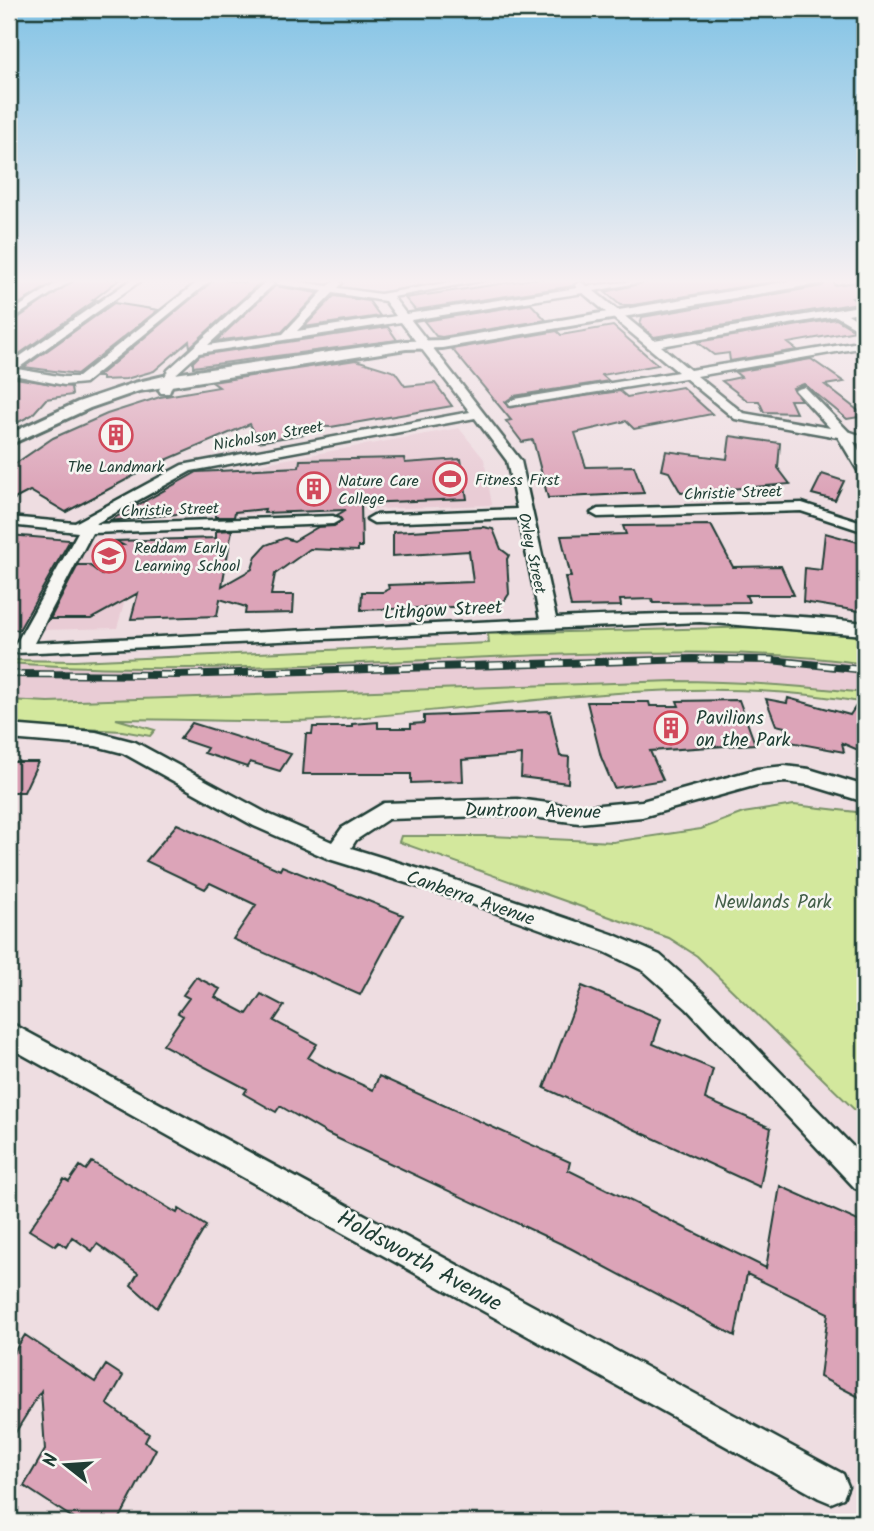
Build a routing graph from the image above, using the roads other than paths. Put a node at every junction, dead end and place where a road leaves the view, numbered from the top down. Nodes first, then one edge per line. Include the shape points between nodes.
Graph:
1 (37, 350) edge
2 (118, 350) edge
3 (196, 350) edge
4 (375, 350) edge
5 (428, 350) edge
6 (660, 350) edge
7 (827, 350) edge
8 (193, 351) joint
9 (9, 370) edge
10 (688, 374) junction
11 (166, 385) junction
12 (801, 390) dead end
13 (514, 403) dead end
14 (478, 414) junction
15 (843, 434) junction
16 (9, 440) edge
17 (865, 441) edge
18 (9, 449) edge
19 (865, 471) edge
20 (524, 513) junction
21 (598, 513) dead end
22 (374, 519) dead end
23 (333, 520) dead end
24 (9, 521) edge
25 (865, 528) edge
26 (82, 529) junction
27 (548, 624) junction
28 (865, 629) edge
29 (9, 732) edge
30 (865, 794) edge
31 (336, 853) junction
32 (9, 1034) edge
33 (865, 1178) edge
34 (831, 1486) dead end

1 - 9 street
2 - 9 street via 85,377 64,381
3 - 8 street
4 - 11 main road
5 - 14 street, Oxley Street
6 - 10 street
7 - 10 street
8 - 11 street
10 - 13 street
10 - 15 street via 739,416
11 - 16 main road via 104,398
11 - 18 main road via 90,412
12 - 15 street
14 - 20 street, Oxley Street via 513,461
14 - 26 street, Nicholson Street via 187,468
15 - 17 street
15 - 19 street
20 - 22 street
20 - 27 street, Oxley Street
21 - 25 street, Christie Street via 802,507
23 - 26 street, Christie Street
24 - 26 street, Christie Street
26 - 27 street, Lithgow Street via 22,649
27 - 28 street, Lithgow Street via 700,617
29 - 31 street, Canberra Avenue via 96,739 128,747 261,820
30 - 31 street, Duntroon Avenue via 820,779 785,774 642,809 579,815 517,807 384,811 349,834
31 - 33 street, Canberra Avenue via 455,889 612,944 652,963 695,1001
32 - 34 street, Holdsworth Avenue

